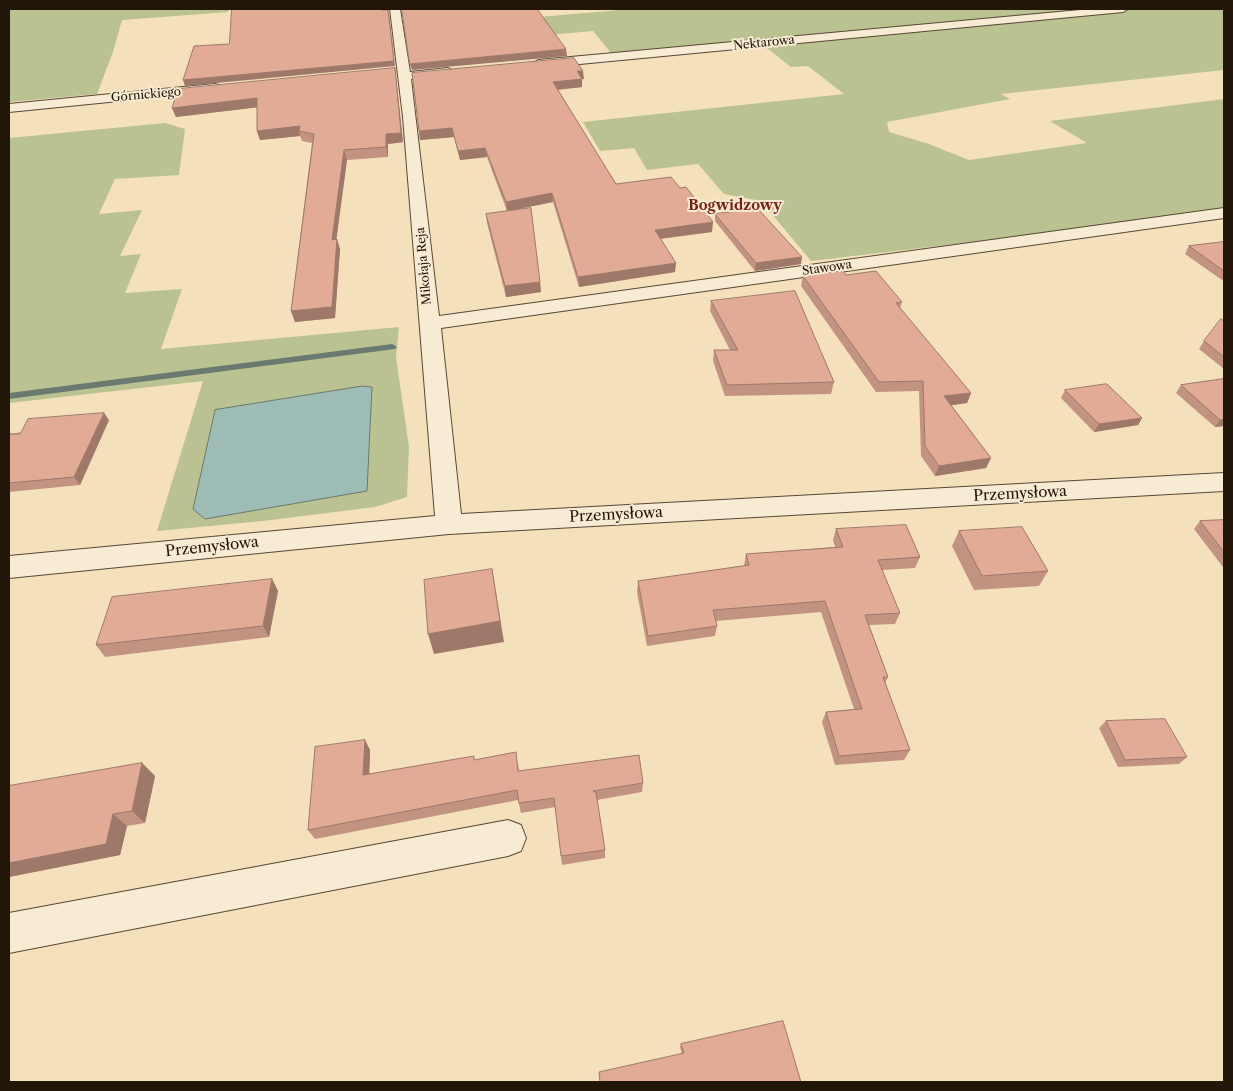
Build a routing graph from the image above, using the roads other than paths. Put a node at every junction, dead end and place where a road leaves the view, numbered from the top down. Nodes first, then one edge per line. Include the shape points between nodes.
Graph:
1 (394, 9) edge
2 (1123, 9) edge
3 (522, 65) edge
4 (463, 70) edge
5 (401, 73) junction
6 (223, 87) edge
7 (9, 108) edge
8 (1224, 213) edge
9 (430, 324) junction
10 (1224, 482) edge
11 (449, 524) junction
12 (9, 567) edge
13 (508, 838) dead end
14 (9, 933) edge

1 - 5 street, Mikołaja Reja
2 - 3 street, Nektarowa
4 - 5 street
5 - 9 street, Mikołaja Reja via 410,117
6 - 7 street, Górnickiego
8 - 9 street, Stawowa
9 - 11 street, Mikołaja Reja
10 - 11 street, Przemysłowa
11 - 12 street, Przemysłowa
13 - 14 street

